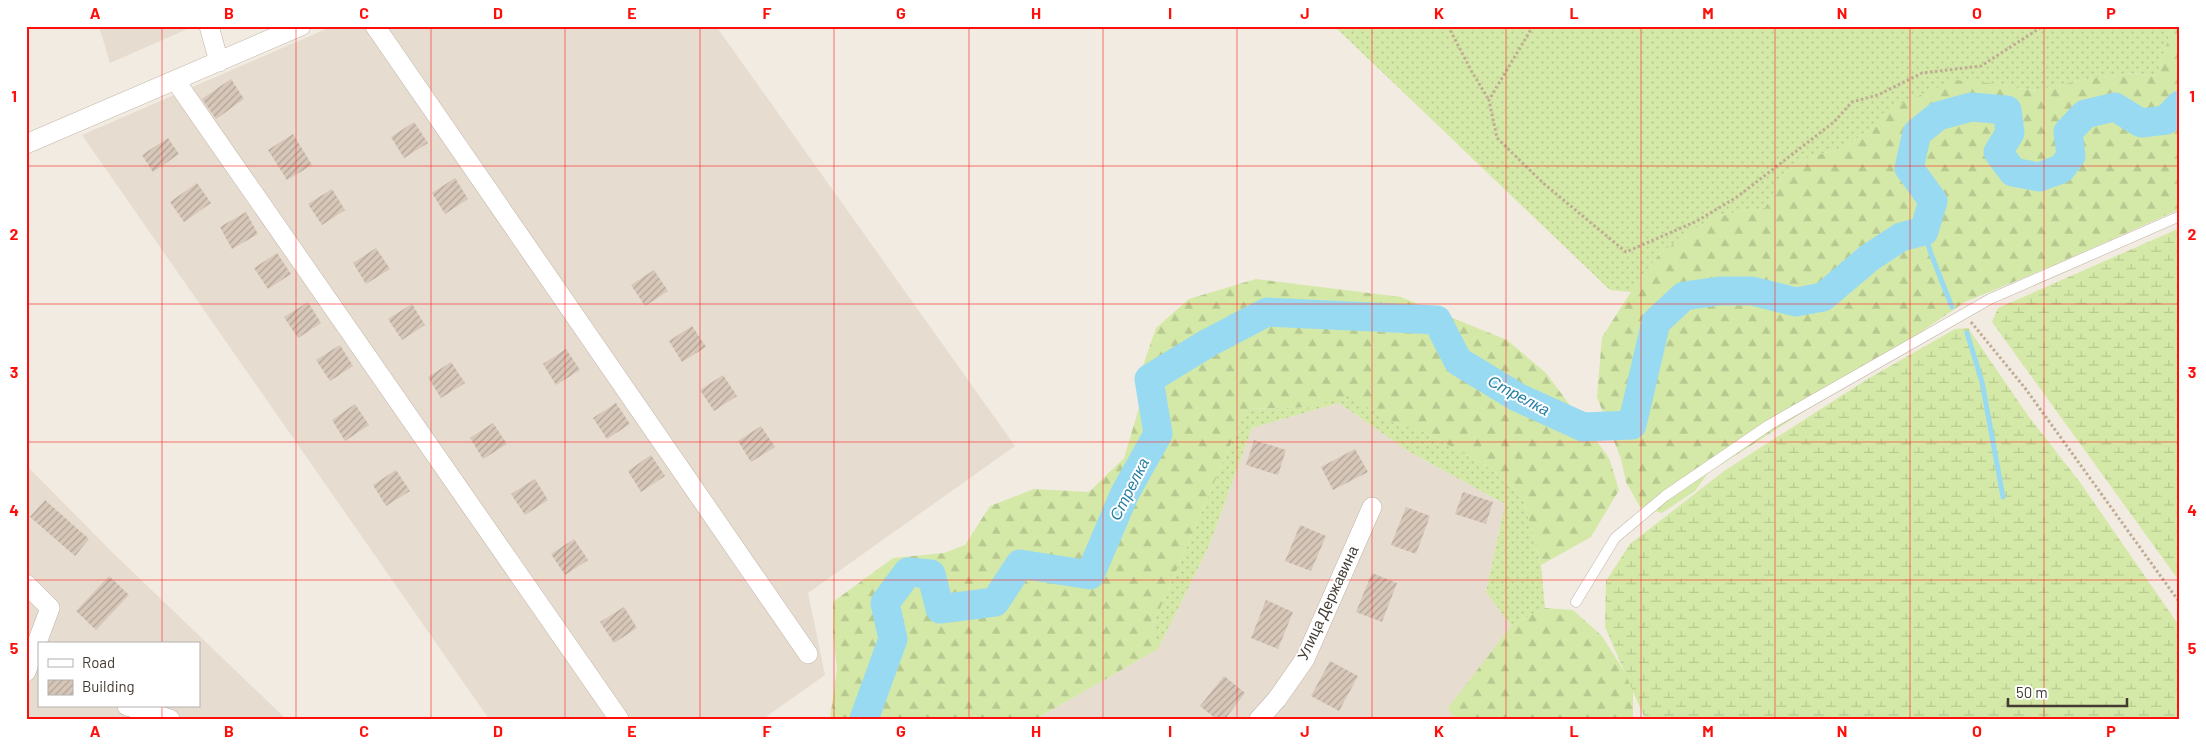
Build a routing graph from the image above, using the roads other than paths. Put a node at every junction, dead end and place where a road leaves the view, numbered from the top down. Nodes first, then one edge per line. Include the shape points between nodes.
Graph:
1 (208, 26) edge
2 (301, 26) edge
3 (375, 26) edge
4 (218, 62) junction
5 (175, 80) junction
6 (26, 144) edge
7 (2180, 216) edge
8 (1372, 507) dead end
9 (26, 584) edge
10 (1576, 602) dead end
11 (808, 654) dead end
12 (26, 672) edge
13 (26, 677) edge
14 (38, 681) edge
15 (134, 708) edge
16 (170, 719) edge
17 (620, 719) edge
18 (1259, 719) edge

1 - 4 street
2 - 4 street
3 - 11 street
4 - 5 street
5 - 6 street
5 - 17 street
7 - 10 lane via 1990,298 1769,425 1665,496 1615,538
8 - 18 street, Улица Державина via 1305,659
9 - 12 street via 50,608
13 - 14 street
15 - 16 street

